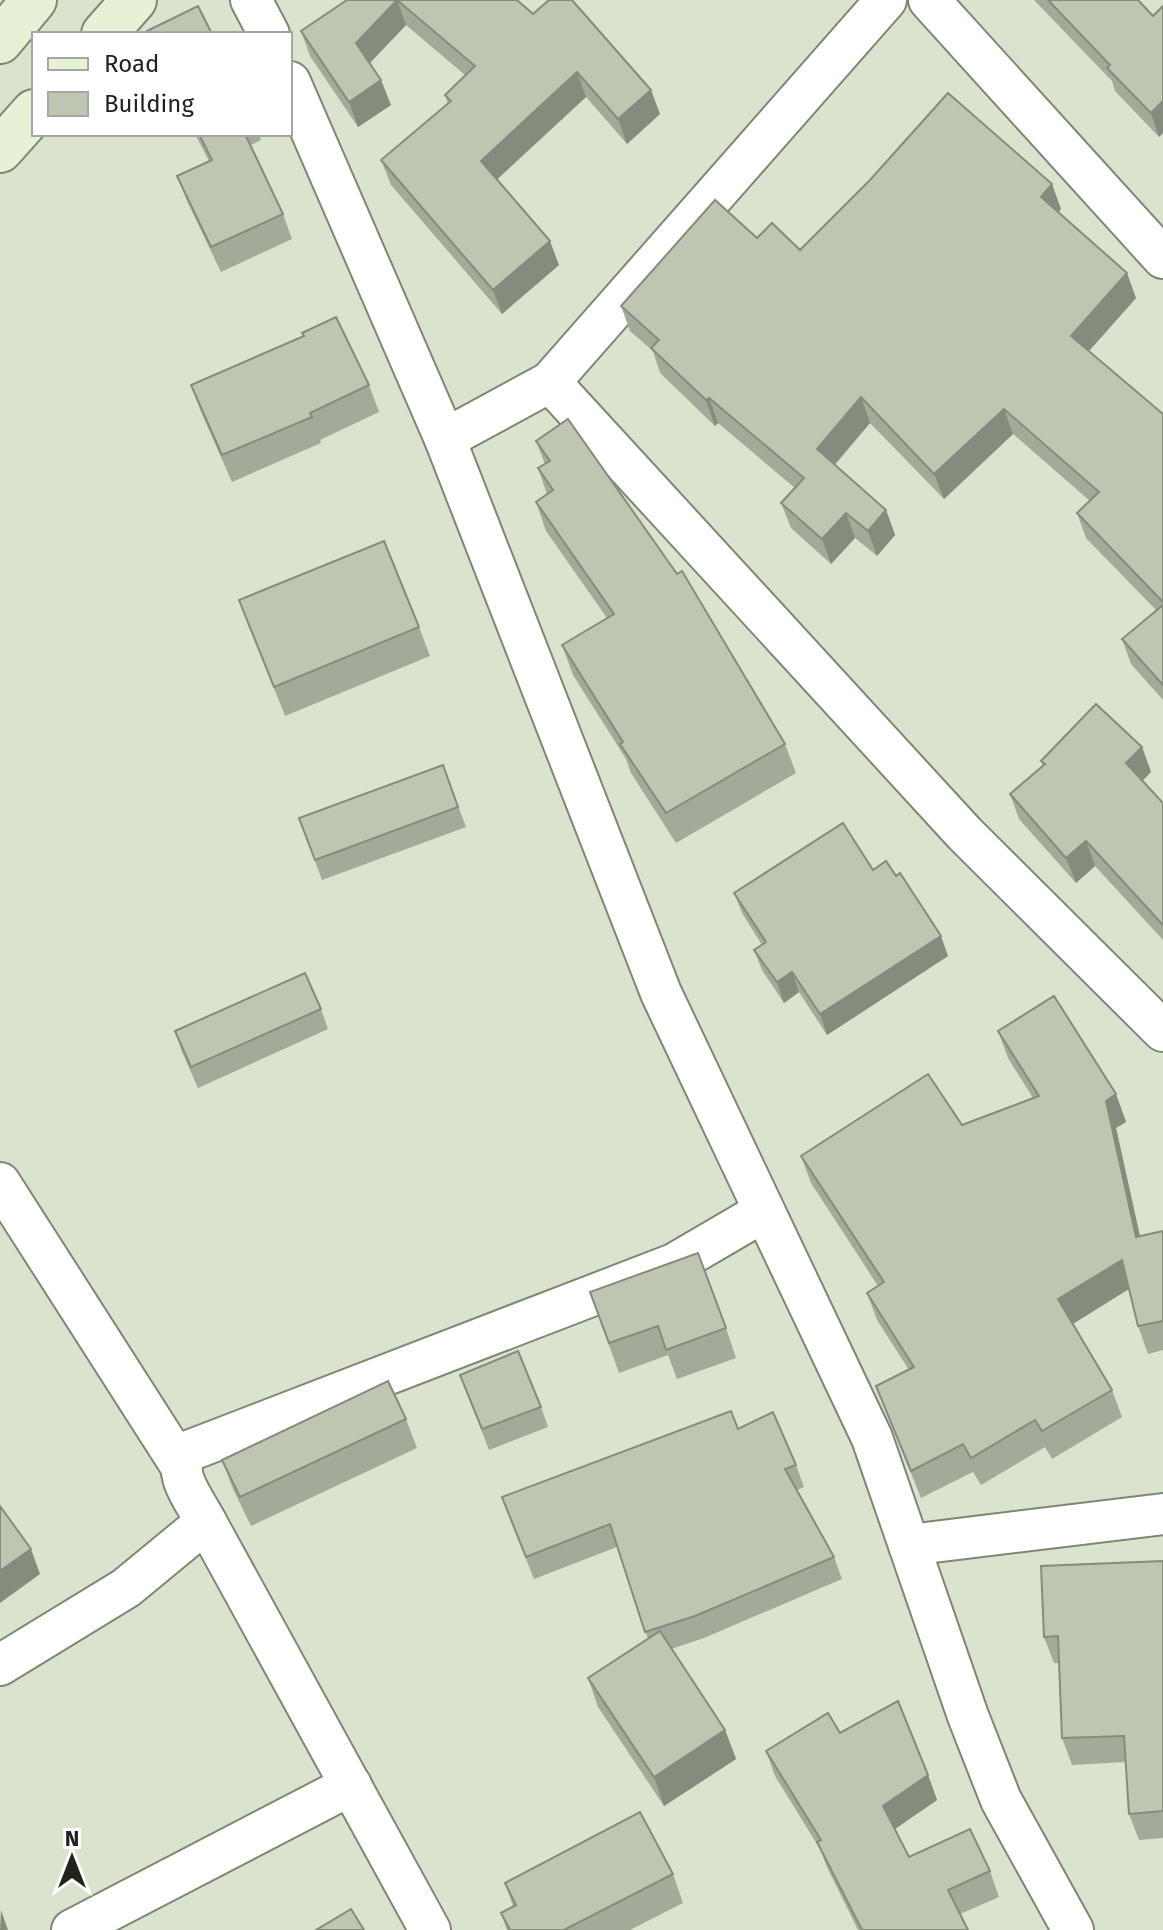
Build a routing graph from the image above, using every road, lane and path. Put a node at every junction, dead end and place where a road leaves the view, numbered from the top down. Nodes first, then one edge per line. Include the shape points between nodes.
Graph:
1 (34, 0) edge
2 (134, 0) edge
3 (251, 0) edge
4 (886, 0) edge
5 (929, 0) edge
6 (106, 32) edge
7 (268, 32) edge
8 (0, 41) edge
9 (292, 87) edge
10 (32, 114) edge
11 (0, 150) edge
12 (1163, 258) edge
13 (550, 382) junction
14 (445, 439) junction
15 (1163, 1031) edge
16 (0, 1183) edge
17 (763, 1212) junction
18 (179, 1463) junction
19 (1163, 1514) edge
20 (206, 1522) junction
21 (909, 1545) junction
22 (0, 1665) edge
23 (351, 1785) junction
24 (72, 1930) edge
25 (430, 1930) edge
26 (1073, 1930) edge

1 - 8 main road
2 - 6 main road
3 - 7 street
4 - 13 street
5 - 12 street
9 - 14 street
10 - 11 main road
13 - 14 street
13 - 15 street via 965,834
14 - 17 street via 661,993
16 - 18 street
17 - 18 street via 674,1264 186,1452
17 - 21 street via 866,1424
18 - 20 street
19 - 21 street
20 - 22 street via 126,1588
20 - 23 street
21 - 26 street via 1001,1800
23 - 24 street
23 - 25 street

